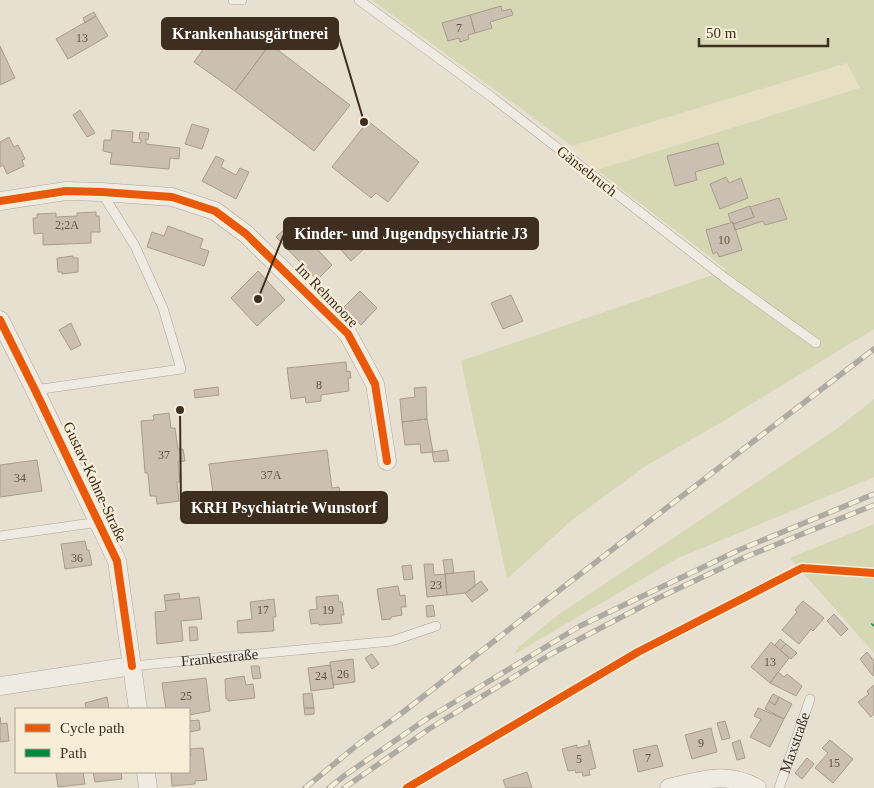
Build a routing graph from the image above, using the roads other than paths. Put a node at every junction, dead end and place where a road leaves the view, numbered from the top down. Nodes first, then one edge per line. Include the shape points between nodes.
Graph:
1 (233, 0) edge
2 (242, 0) edge
3 (359, 0) edge
4 (102, 192) junction
5 (0, 201) edge
6 (0, 320) edge
7 (816, 343) dead end
8 (35, 390) junction
9 (387, 461) dead end
10 (99, 522) junction
11 (0, 536) edge
12 (436, 626) dead end
13 (132, 666) junction
14 (0, 686) edge
15 (810, 699) dead end
16 (138, 708) edge
17 (146, 773) edge
18 (148, 788) edge
19 (669, 788) edge
20 (757, 788) edge
21 (779, 788) edge

1 - 2 lane
3 - 7 lane, Gänsebruch
4 - 5 street, Im Rehmoore via 66,191
4 - 8 lane via 135,246 159,299 182,369
4 - 9 street, Im Rehmoore via 172,196 215,211 246,234 348,334 376,384
6 - 8 street, Gustav-Kohne-Straße
8 - 10 street, Gustav-Kohne-Straße
10 - 11 lane, Gustav-Kohne-Straße
10 - 13 street, Gustav-Kohne-Straße via 117,561
12 - 13 lane, Frankestraße via 392,641
13 - 14 street, Frankestraße
13 - 16 street, Gustav-Kohne-Straße
15 - 21 lane, Maxstraße
17 - 18 street
19 - 20 street via 713,777 744,781

